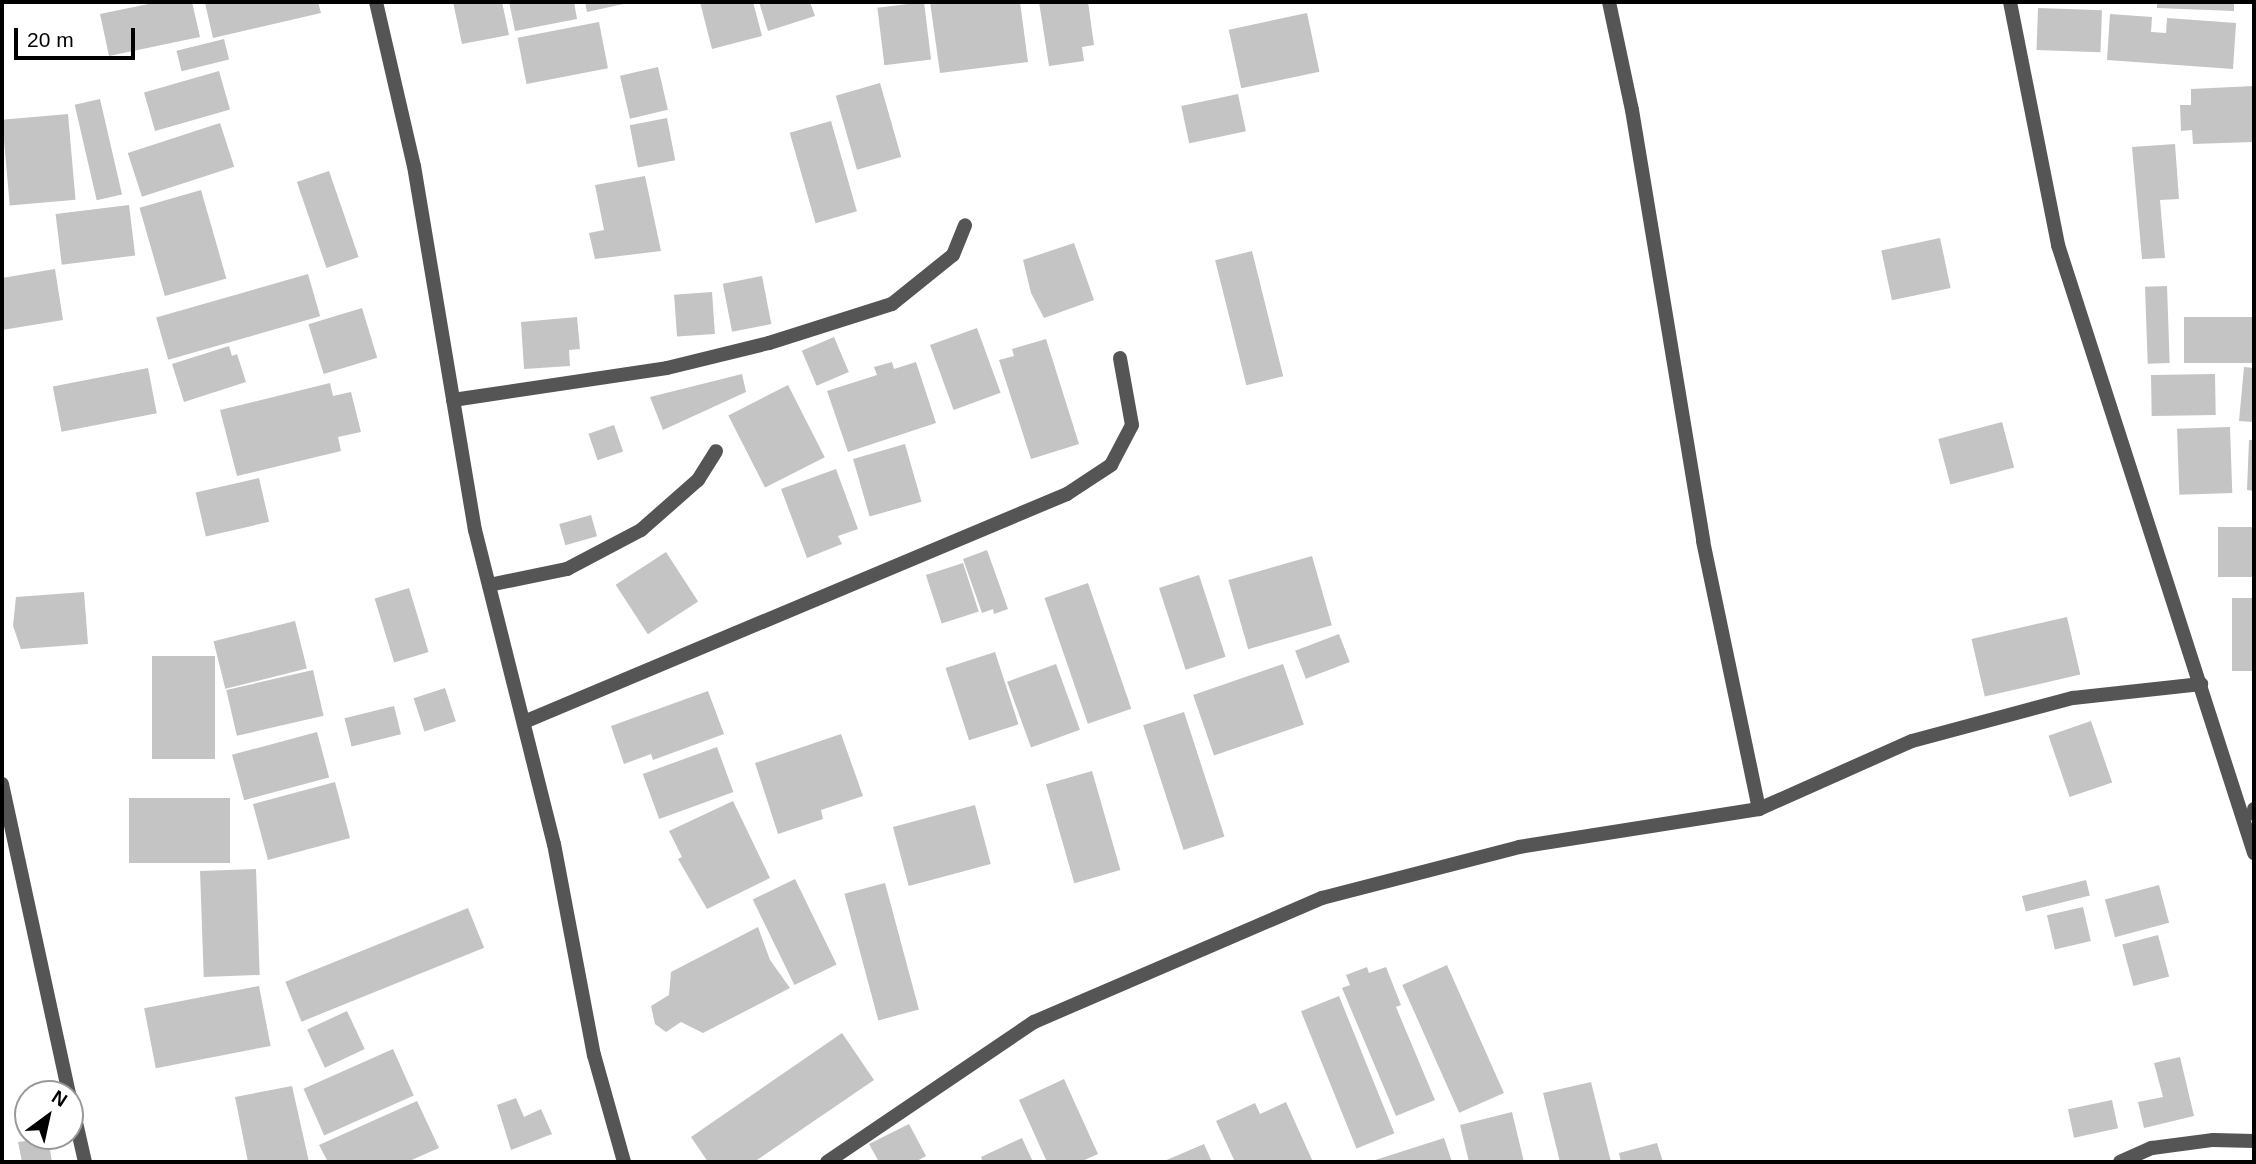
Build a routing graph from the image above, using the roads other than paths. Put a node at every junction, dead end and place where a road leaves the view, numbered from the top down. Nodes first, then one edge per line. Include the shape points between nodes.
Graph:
1 (376, 2) edge
2 (1609, 2) edge
3 (2010, 2) edge
4 (965, 225) dead end
5 (1120, 358) dead end
6 (453, 400) junction
7 (716, 451) dead end
8 (489, 585) junction
9 (2201, 684) junction
10 (524, 722) junction
11 (2, 785) edge
12 (1759, 809) junction
13 (2254, 853) edge
14 (67, 1080) edge
15 (2254, 1141) edge
16 (624, 1162) edge
17 (827, 1162) edge
18 (2120, 1162) edge

1 - 6 street via 414,166
2 - 12 street via 1632,110 1703,541
3 - 9 street via 2057,245
4 - 6 street via 953,255 892,304 769,343 667,368
5 - 10 street via 1132,425 1111,466 1067,494
6 - 8 street
7 - 8 street via 698,480 641,530 608,550 567,569
8 - 10 street
9 - 12 street via 2073,698 1912,741
9 - 13 street
10 - 16 street via 554,844 594,1055
11 - 14 street
12 - 17 street via 1519,847 1322,898 1034,1022
15 - 18 street via 2213,1140 2152,1148

